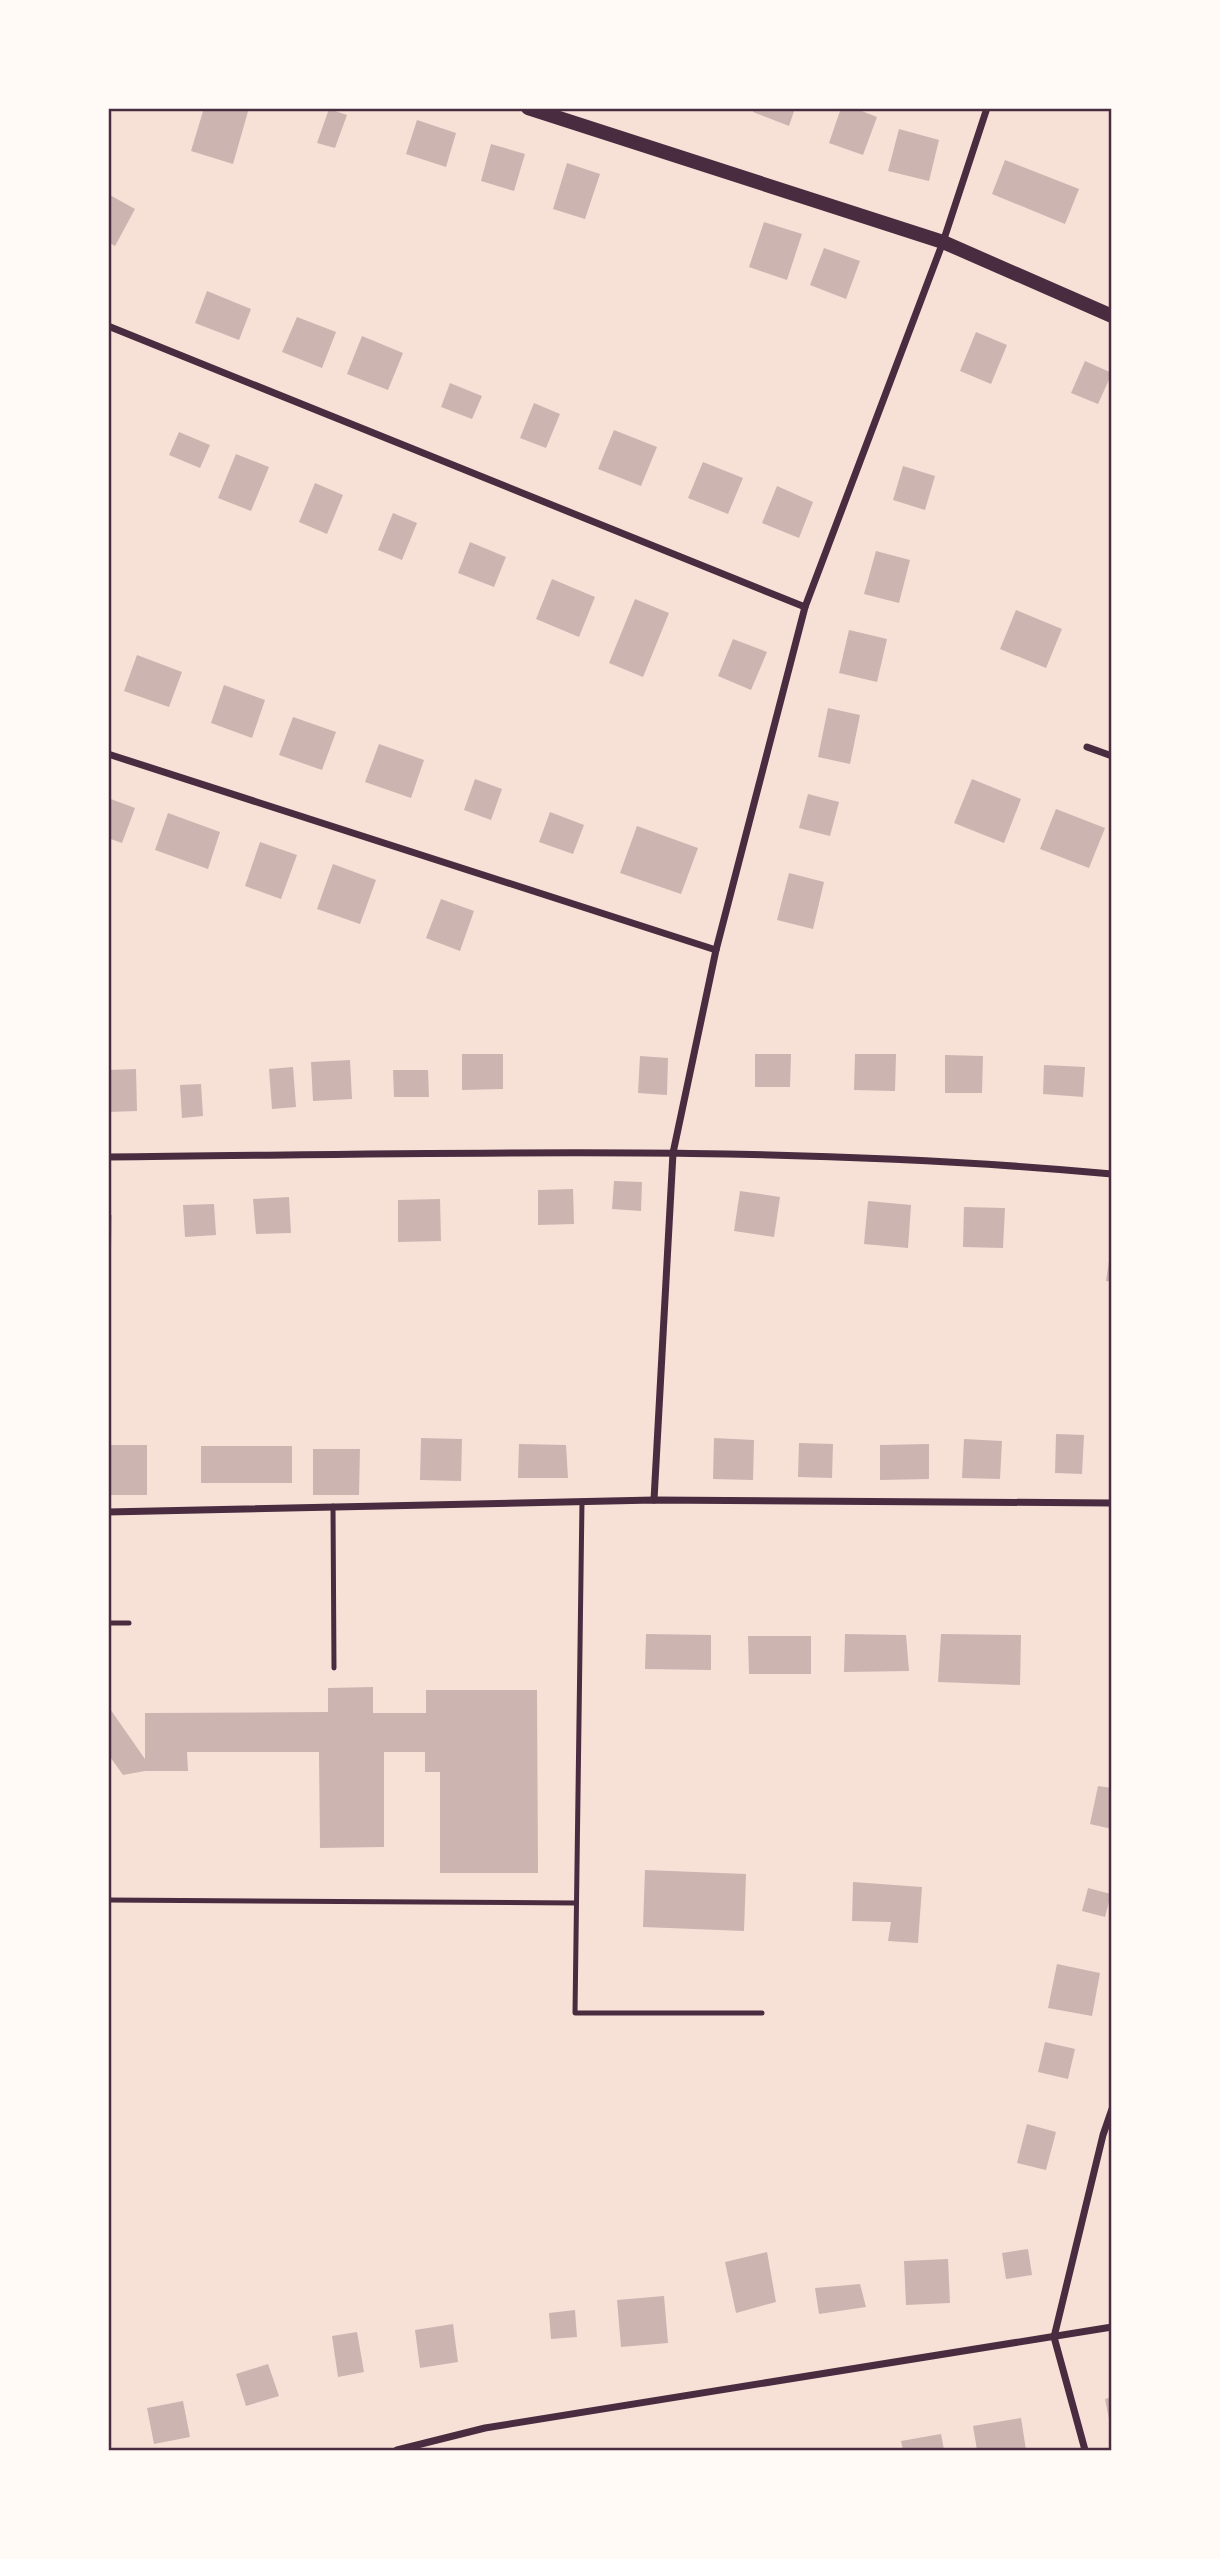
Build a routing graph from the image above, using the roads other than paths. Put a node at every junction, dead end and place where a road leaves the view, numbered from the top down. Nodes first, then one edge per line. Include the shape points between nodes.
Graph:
1 (528, 108) edge
2 (987, 108) edge
3 (943, 242) junction
4 (1111, 316) edge
5 (108, 326) edge
6 (805, 607) junction
7 (1087, 747) dead end
8 (108, 754) edge
9 (1111, 756) edge
10 (716, 950) junction
11 (673, 1153) junction
12 (108, 1157) edge
13 (1111, 1174) edge
14 (654, 1500) junction
15 (582, 1501) junction
16 (1111, 1503) edge
17 (333, 1506) junction
18 (108, 1512) edge
19 (108, 1623) edge
20 (129, 1623) dead end
21 (334, 1668) dead end
22 (108, 1900) edge
23 (576, 1903) junction
24 (762, 2013) dead end
25 (1111, 2109) edge
26 (1111, 2327) edge
27 (1054, 2337) junction
28 (397, 2451) edge
29 (1085, 2451) edge

1 - 3 main road
2 - 3 street
3 - 4 main road
3 - 6 street
5 - 6 street
6 - 10 street
7 - 9 street
8 - 10 street
10 - 11 street
11 - 12 street
11 - 13 street via 1009,1164
11 - 14 street
14 - 15 street
14 - 16 street
15 - 17 street
15 - 23 lane
17 - 18 street
17 - 21 lane
19 - 20 lane
22 - 23 lane
23 - 24 lane via 575,2012
25 - 27 street
26 - 27 street
27 - 28 street via 485,2428
27 - 29 street

